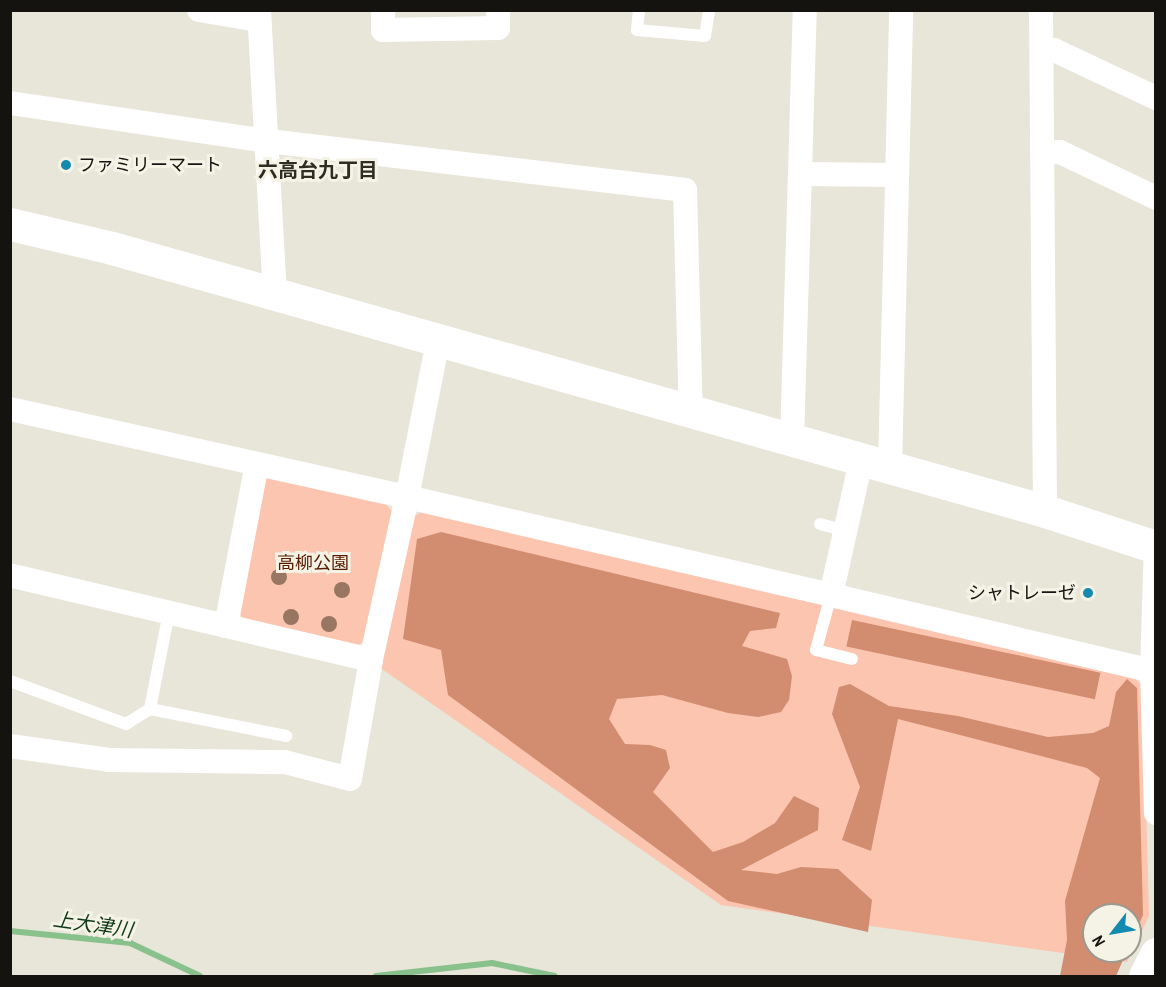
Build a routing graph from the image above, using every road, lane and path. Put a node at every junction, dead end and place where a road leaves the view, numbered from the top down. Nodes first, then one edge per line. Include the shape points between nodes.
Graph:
1 (199, 10) edge
2 (383, 10) edge
3 (498, 10) edge
4 (639, 10) edge
5 (709, 10) edge
6 (805, 10) edge
7 (901, 10) edge
8 (1041, 10) edge
9 (259, 15) edge
10 (1042, 48) junction
11 (1155, 98) edge
12 (10, 104) edge
13 (268, 141) junction
14 (1044, 153) junction
15 (801, 174) junction
16 (897, 176) junction
17 (1155, 198) edge
18 (10, 224) edge
19 (276, 295) junction
20 (438, 341) junction
21 (10, 409) edge
22 (691, 412) junction
23 (792, 441) junction
24 (257, 464) junction
25 (876, 465) junction
26 (407, 497) junction
27 (1045, 511) junction
28 (820, 524) dead end
29 (846, 531) junction
30 (1155, 546) edge
31 (10, 575) edge
32 (831, 595) junction
33 (169, 612) junction
34 (226, 626) junction
35 (852, 659) dead end
36 (371, 660) junction
37 (1152, 671) junction
38 (10, 681) edge
39 (150, 709) junction
40 (286, 736) dead end
41 (10, 746) edge
42 (1155, 813) edge
43 (1155, 955) edge
44 (1145, 976) edge

1 - 9 street
2 - 3 street via 383,30 498,28
4 - 5 lane via 637,30 705,36
6 - 15 street
7 - 16 street
8 - 10 street
9 - 13 street
10 - 11 street via 1054,50
10 - 14 street
12 - 13 street
13 - 19 street
13 - 22 street via 685,190
14 - 17 street via 1060,152
14 - 27 street
15 - 16 street
15 - 23 street
16 - 25 street
18 - 19 street
19 - 20 street
20 - 22 street
20 - 26 street
21 - 24 street
22 - 23 street
23 - 25 street
24 - 26 street
24 - 34 street
25 - 27 street
25 - 29 street
26 - 32 street
26 - 36 street
27 - 30 street
28 - 29 lane
29 - 32 street
30 - 37 street
31 - 33 street
32 - 35 lane via 816,650
32 - 37 street
33 - 34 street
33 - 39 lane
34 - 36 street
36 - 41 street via 350,779 285,762 109,760
37 - 42 street
38 - 39 lane via 126,724
39 - 40 lane
43 - 44 street

